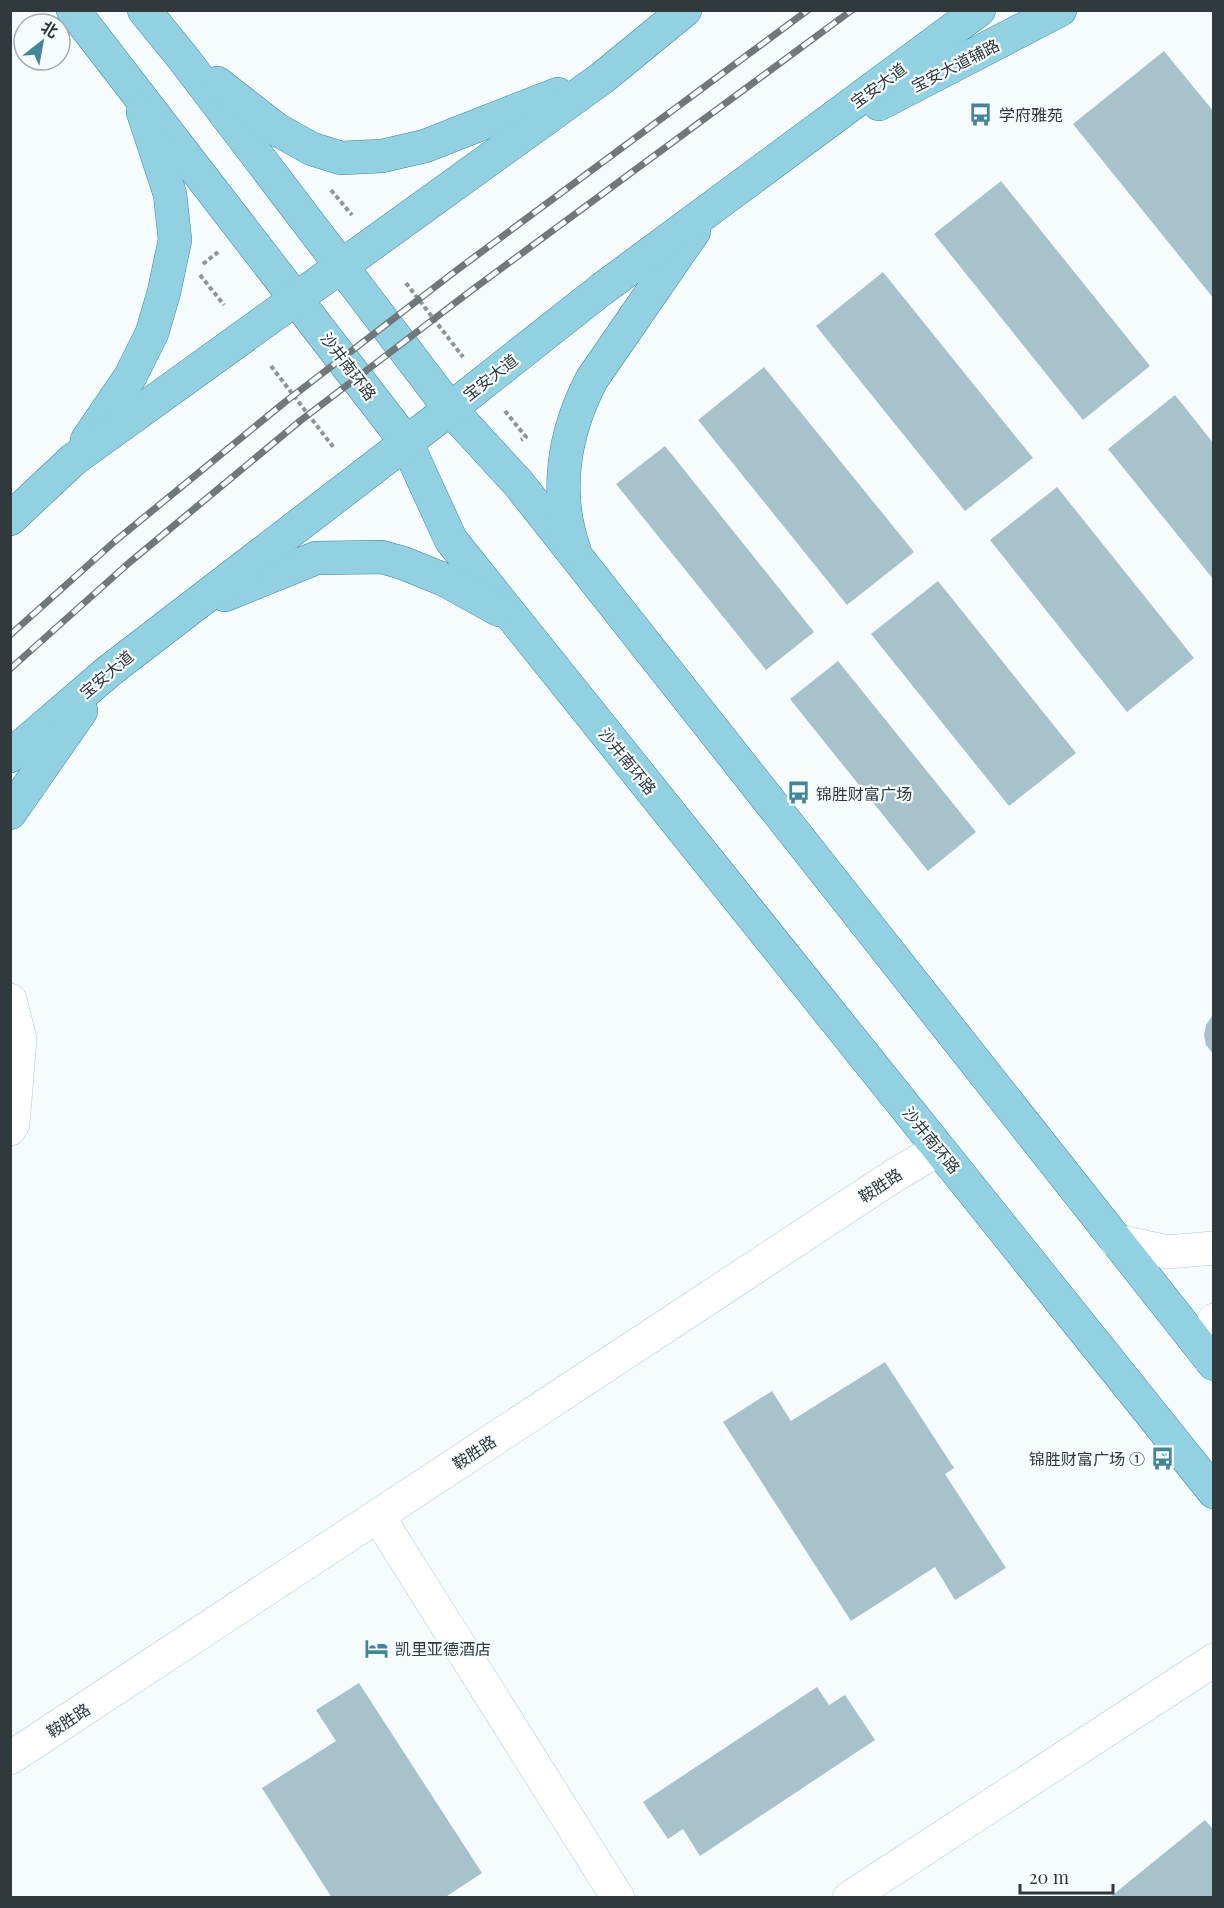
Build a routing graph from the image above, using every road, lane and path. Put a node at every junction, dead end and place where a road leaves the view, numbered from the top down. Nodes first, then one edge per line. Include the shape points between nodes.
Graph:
1 (73, 10) edge
2 (144, 10) edge
3 (685, 10) edge
4 (979, 10) edge
5 (1060, 10) edge
6 (183, 58) junction
7 (602, 78) junction
8 (135, 88) junction
9 (786, 152) junction
10 (710, 209) junction
11 (220, 250) dead end
12 (342, 266) junction
13 (406, 283) dead end
14 (297, 298) junction
15 (224, 305) dead end
16 (463, 357) dead end
17 (271, 366) dead end
18 (450, 409) junction
19 (406, 442) junction
20 (334, 448) dead end
21 (74, 459) junction
22 (10, 519) edge
23 (578, 559) junction
24 (187, 610) junction
25 (524, 630) junction
26 (109, 671) junction
27 (10, 756) edge
28 (10, 813) edge
29 (10, 1000) edge
30 (10, 1130) edge
31 (939, 1149) junction
32 (1116, 1240) junction
33 (1214, 1248) edge
34 (1214, 1320) edge
35 (1212, 1361) edge
36 (1214, 1492) edge
37 (378, 1516) junction
38 (1214, 1660) edge
39 (10, 1758) edge
40 (618, 1898) edge
41 (849, 1898) edge

1 - 8 main road, 沙井南环路
2 - 6 main road
3 - 7 main road
4 - 9 main road, 宝安大道
5 - 9 main road, 宝安大道辅路
6 - 7 main road via 276,129 312,149 341,158 382,156 425,146
6 - 12 main road
7 - 12 main road
8 - 14 main road, 沙井南环路
8 - 21 main road via 170,194 175,240 152,333 130,377
9 - 10 main road, 宝安大道
10 - 18 main road, 宝安大道
10 - 23 main road via 581,399 564,467 565,514
11 - 15 path via 196,269
12 - 14 main road
12 - 18 main road
13 - 16 path
14 - 19 main road, 沙井南环路
14 - 21 main road
17 - 20 path
18 - 19 main road, 宝安大道
18 - 23 main road via 519,484
19 - 24 main road, 宝安大道
19 - 25 main road, 沙井南环路 via 451,540
21 - 22 main road
23 - 32 main road
24 - 25 main road via 316,558 382,557 464,589
24 - 26 main road, 宝安大道
25 - 31 main road, 沙井南环路
26 - 27 main road, 宝安大道
26 - 28 main road
29 - 30 street via 20,1039
31 - 36 main road, 沙井南环路
31 - 37 street, 鞍胜路
32 - 33 street via 1168,1252
32 - 35 main road
34 - 35 street via 1210,1336
37 - 39 street, 鞍胜路
37 - 40 street
38 - 41 street

